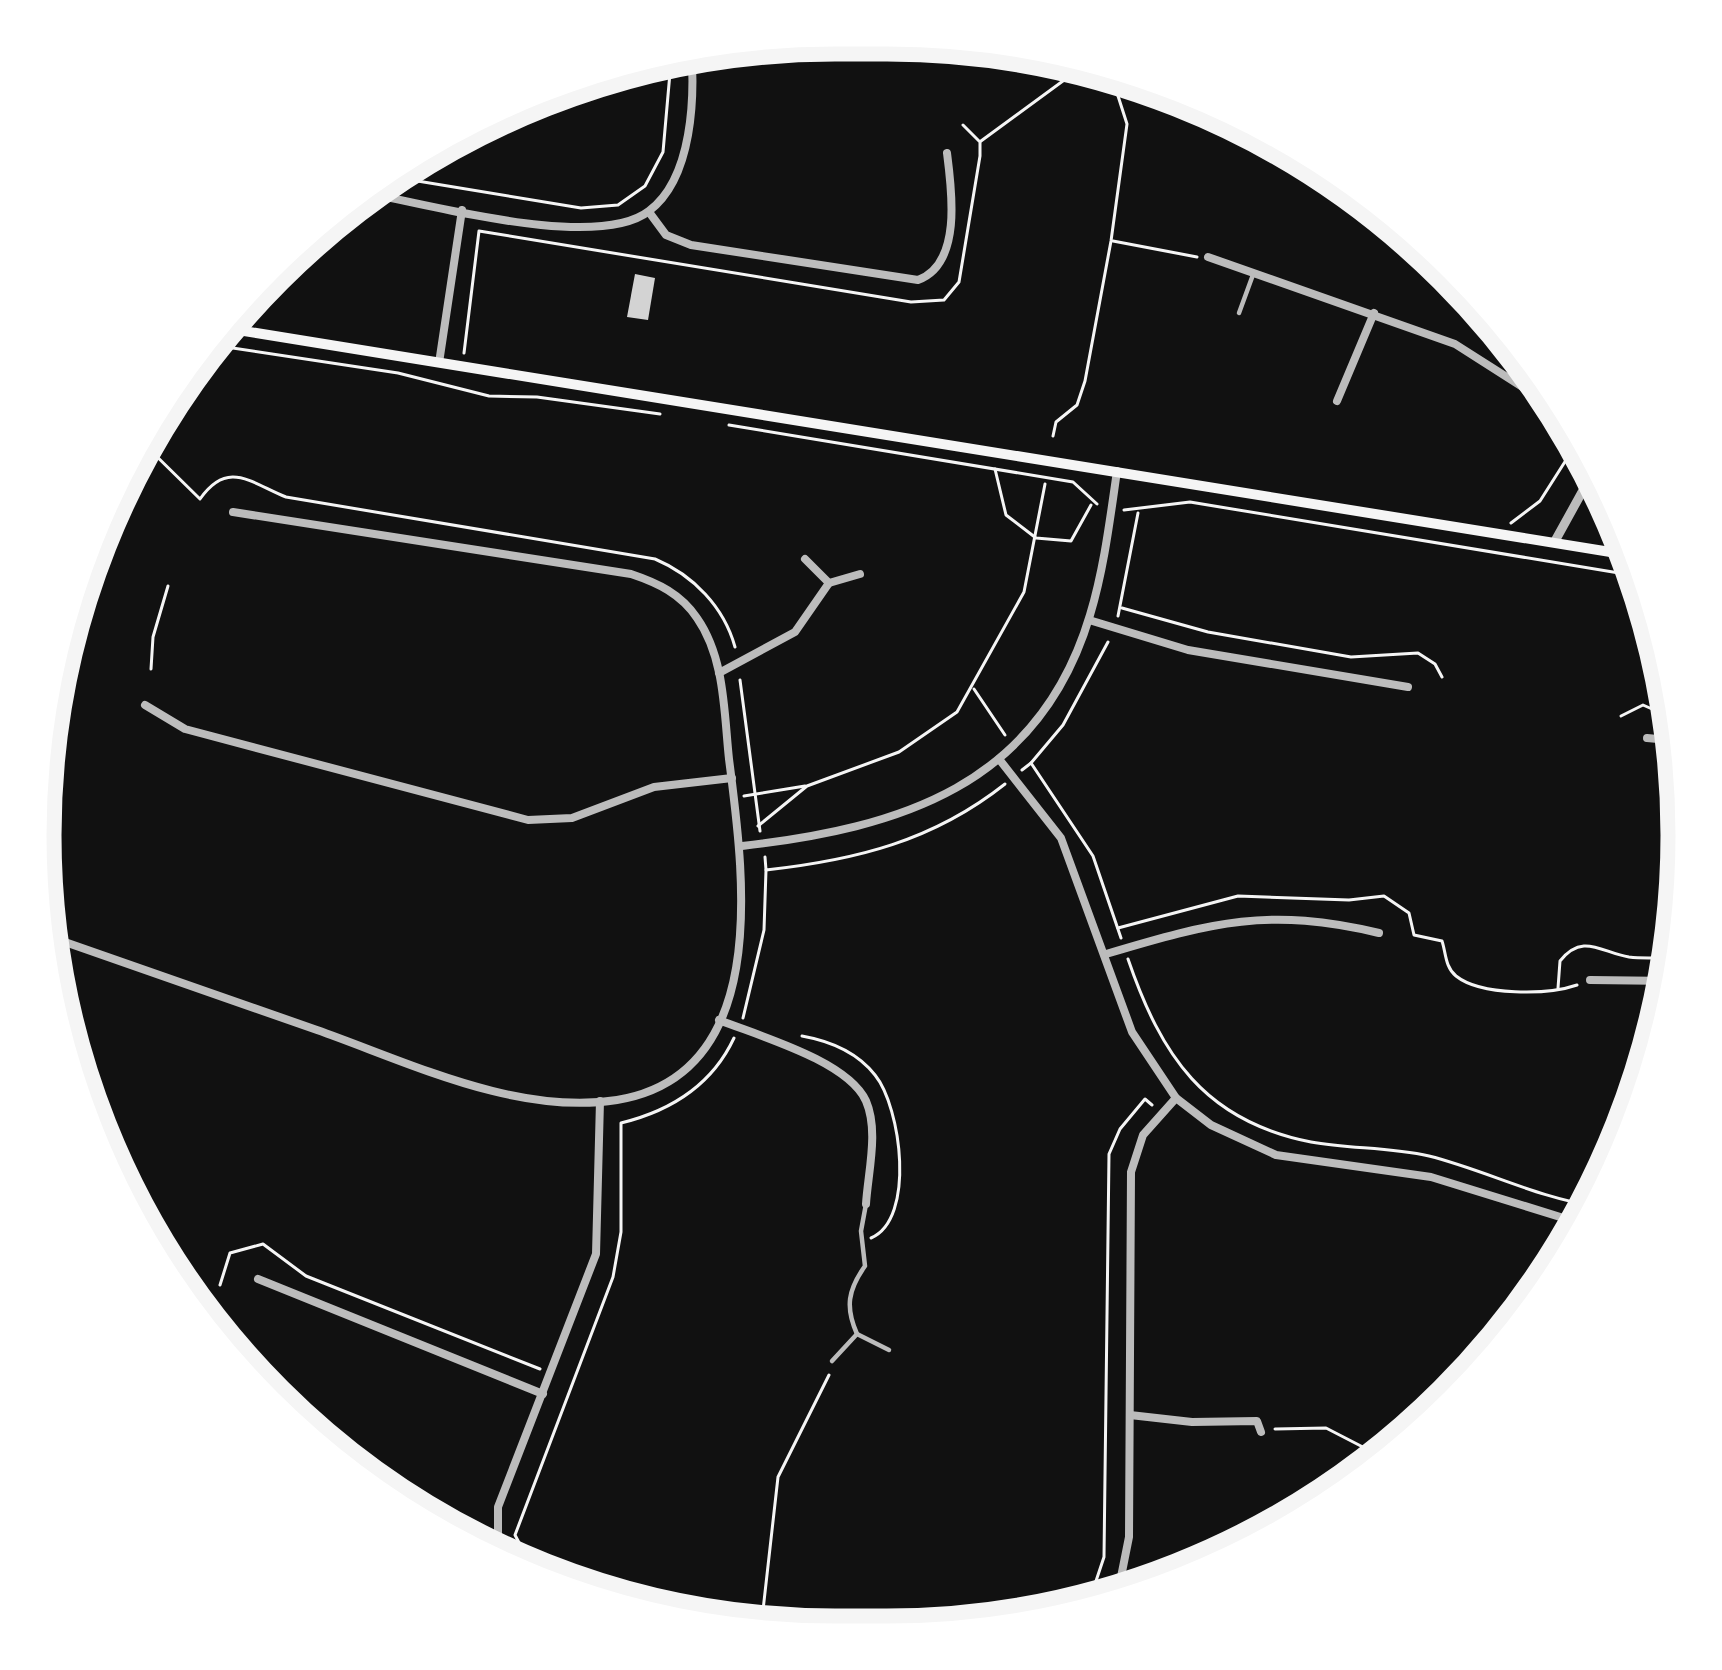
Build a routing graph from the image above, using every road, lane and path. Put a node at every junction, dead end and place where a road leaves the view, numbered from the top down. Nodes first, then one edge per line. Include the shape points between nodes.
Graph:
1 (690, 68) edge
2 (670, 72) edge
3 (1069, 76) edge
4 (1115, 89) edge
5 (980, 142) dead end
6 (947, 153) dead end
7 (411, 180) edge
8 (386, 196) edge
9 (462, 210) junction
10 (649, 212) junction
11 (1111, 241) junction
12 (1208, 257) joint
13 (1254, 272) junction
14 (1239, 313) dead end
15 (1374, 313) junction
16 (240, 330) edge
17 (226, 347) edge
18 (439, 362) junction
19 (1529, 391) edge
20 (1336, 400) dead end
21 (666, 415) dead end
22 (713, 423) dead end
23 (1053, 436) dead end
24 (154, 454) edge
25 (1569, 456) edge
26 (995, 469) junction
27 (1117, 471) junction
28 (1045, 484) dead end
29 (1585, 487) edge
30 (1091, 504) junction
31 (1112, 507) junction
32 (1139, 511) junction
33 (233, 512) dead end
34 (1510, 534) junction
35 (1036, 538) junction
36 (1555, 542) junction
37 (1616, 553) edge
38 (805, 559) dead end
39 (860, 574) dead end
40 (1623, 574) edge
41 (829, 583) junction
42 (168, 586) dead end
43 (1120, 607) junction
44 (1089, 620) junction
45 (1114, 628) junction
46 (738, 663) junction
47 (151, 669) dead end
48 (719, 674) junction
49 (1442, 677) dead end
50 (973, 687) junction
51 (1408, 687) dead end
52 (145, 705) dead end
53 (1658, 711) edge
54 (1621, 716) dead end
55 (1647, 738) dead end
56 (1662, 739) edge
57 (1013, 743) junction
58 (999, 758) junction
59 (1030, 763) junction
60 (1014, 776) junction
61 (732, 778) junction
62 (807, 786) junction
63 (755, 795) junction
64 (735, 798) junction
65 (758, 826) junction
66 (765, 843) junction
67 (742, 846) junction
68 (766, 871) junction
69 (1118, 928) junction
70 (1379, 933) dead end
71 (62, 941) edge
72 (1124, 948) junction
73 (1106, 954) junction
74 (1658, 957) edge
75 (1590, 980) joint
76 (1654, 981) edge
77 (1558, 990) junction
78 (719, 1020) junction
79 (738, 1028) junction
80 (1176, 1098) junction
81 (600, 1101) junction
82 (1162, 1113) junction
83 (1576, 1200) edge
84 (866, 1204) joint
85 (1567, 1219) edge
86 (258, 1279) dead end
87 (220, 1285) dead end
88 (857, 1334) junction
89 (890, 1350) dead end
90 (832, 1361) joint
91 (551, 1375) junction
92 (571, 1386) junction
93 (543, 1394) junction
94 (1130, 1414) junction
95 (1262, 1432) joint
96 (1368, 1450) edge
97 (498, 1539) edge
98 (523, 1551) edge
99 (1117, 1581) edge
100 (1094, 1588) edge
101 (763, 1612) edge

1 - 10 street via 686,140 676,174
2 - 7 path via 663,152 646,187 618,205 581,208
3 - 5 path
4 - 11 path via 1126,124
6 - 10 street via 953,193 945,250 938,268 918,280 691,245 666,235
8 - 9 street
9 - 10 street via 584,227
9 - 18 street
11 - 12 path
11 - 23 path via 1085,381
12 - 13 street
13 - 14 lane
13 - 15 street
15 - 19 street via 1455,344
15 - 20 street
16 - 18 main road
17 - 21 path via 489,396
18 - 27 main road
22 - 26 path
24 - 46 path via 200,499 220,478 236,475 286,497 637,554 702,590 720,612
25 - 34 path via 1540,501 1513,517
26 - 30 path via 1073,482 1091,494
26 - 35 path via 999,504
27 - 31 street
27 - 34 main road
28 - 35 path
29 - 36 street
30 - 31 path
30 - 35 path via 1071,542
31 - 32 path
31 - 44 street
32 - 40 path via 1190,502
32 - 43 path
33 - 48 street via 631,574 680,597
34 - 36 main road
35 - 50 path via 1024,592
36 - 37 main road
38 - 41 street
39 - 41 street
41 - 46 street via 795,632
42 - 47 path
43 - 45 path
43 - 49 path via 1351,657 1418,653
44 - 45 street
44 - 57 street via 1056,689
45 - 51 street via 1188,650
45 - 59 path via 1063,725
46 - 48 street
46 - 63 path
48 - 61 street
50 - 57 path
50 - 62 path via 931,733
52 - 61 street via 185,729 528,820 572,818 654,787
53 - 54 path via 1643,705
55 - 56 street
57 - 58 street
58 - 60 street
58 - 66 street via 904,815
59 - 60 path
59 - 69 path via 1083,836
60 - 68 path via 946,824 886,850
60 - 73 street via 1061,838
61 - 64 street
62 - 63 path
62 - 65 path
63 - 64 path
63 - 65 path
64 - 67 street
65 - 66 path
66 - 67 street
66 - 68 path
67 - 78 street via 742,933
68 - 79 path via 762,944
69 - 72 path
69 - 77 path via 1238,896 1376,896 1402,905 1414,935 1442,941 1451,971 1470,983
70 - 72 street via 1268,917
71 - 81 street via 452,1077 550,1099
72 - 73 street
72 - 83 path via 1170,1055 1237,1115 1285,1136 1423,1155
73 - 80 street via 1132,1032
74 - 77 path via 1582,945 1560,961
75 - 76 street
75 - 77 path
78 - 79 street
78 - 81 street via 670,1079
79 - 84 street via 831,1066 866,1101
79 - 92 path via 718,1066 684,1098 621,1123 618,1256
80 - 82 street
80 - 85 street via 1210,1125 1276,1155 1431,1177
81 - 91 street via 596,1254
82 - 94 street via 1143,1135 1132,1172
82 - 100 path via 1144,1099 1109,1154 1104,1557
84 - 88 lane via 865,1266 848,1307
86 - 93 street
87 - 91 path via 230,1253 263,1244 306,1276
88 - 89 lane
88 - 90 lane
90 - 101 path via 778,1478
91 - 92 path
91 - 93 street
92 - 98 path via 517,1520
93 - 97 street via 498,1507
94 - 95 street via 1257,1421
94 - 99 street via 1126,1562
95 - 96 path via 1313,1424

